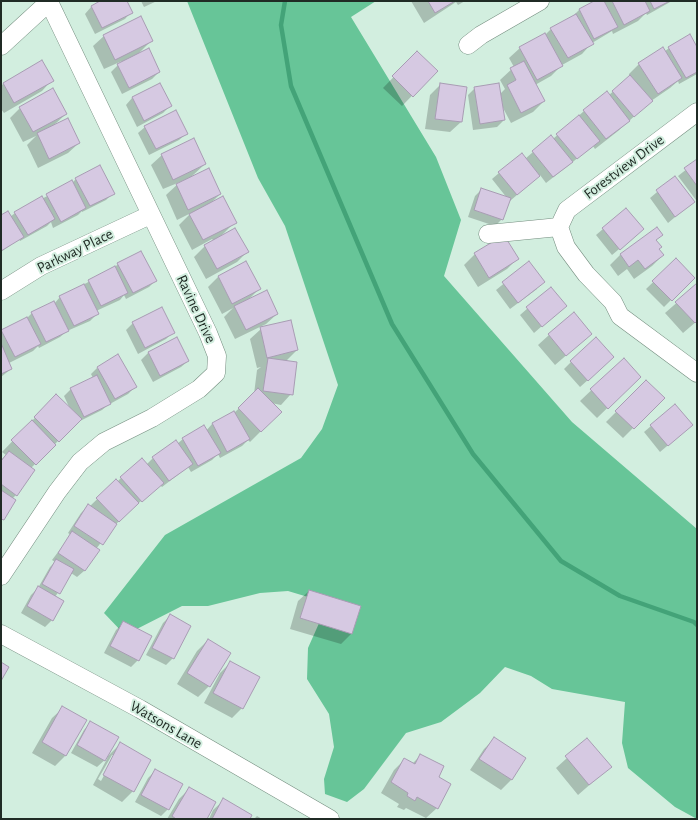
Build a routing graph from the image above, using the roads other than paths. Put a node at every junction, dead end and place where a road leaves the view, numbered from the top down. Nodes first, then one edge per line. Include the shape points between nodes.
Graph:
1 (540, 1) edge
2 (50, 2) edge
3 (468, 44) dead end
4 (1, 46) edge
5 (697, 112) edge
6 (150, 215) junction
7 (560, 227) junction
8 (488, 234) dead end
9 (1, 291) edge
10 (697, 373) edge
11 (1, 576) edge
12 (1, 634) edge
13 (330, 819) edge

1 - 3 street
2 - 4 street
2 - 6 street, Ravine Drive
5 - 7 street, Forestview Drive via 567,210
6 - 9 street, Parkway Place via 41,266
6 - 11 street, Ravine Drive via 214,348 216,373 199,389 104,442 80,462 56,492
7 - 8 street
7 - 10 street via 566,247 613,302 620,316
12 - 13 street, Watsons Lane via 140,709

